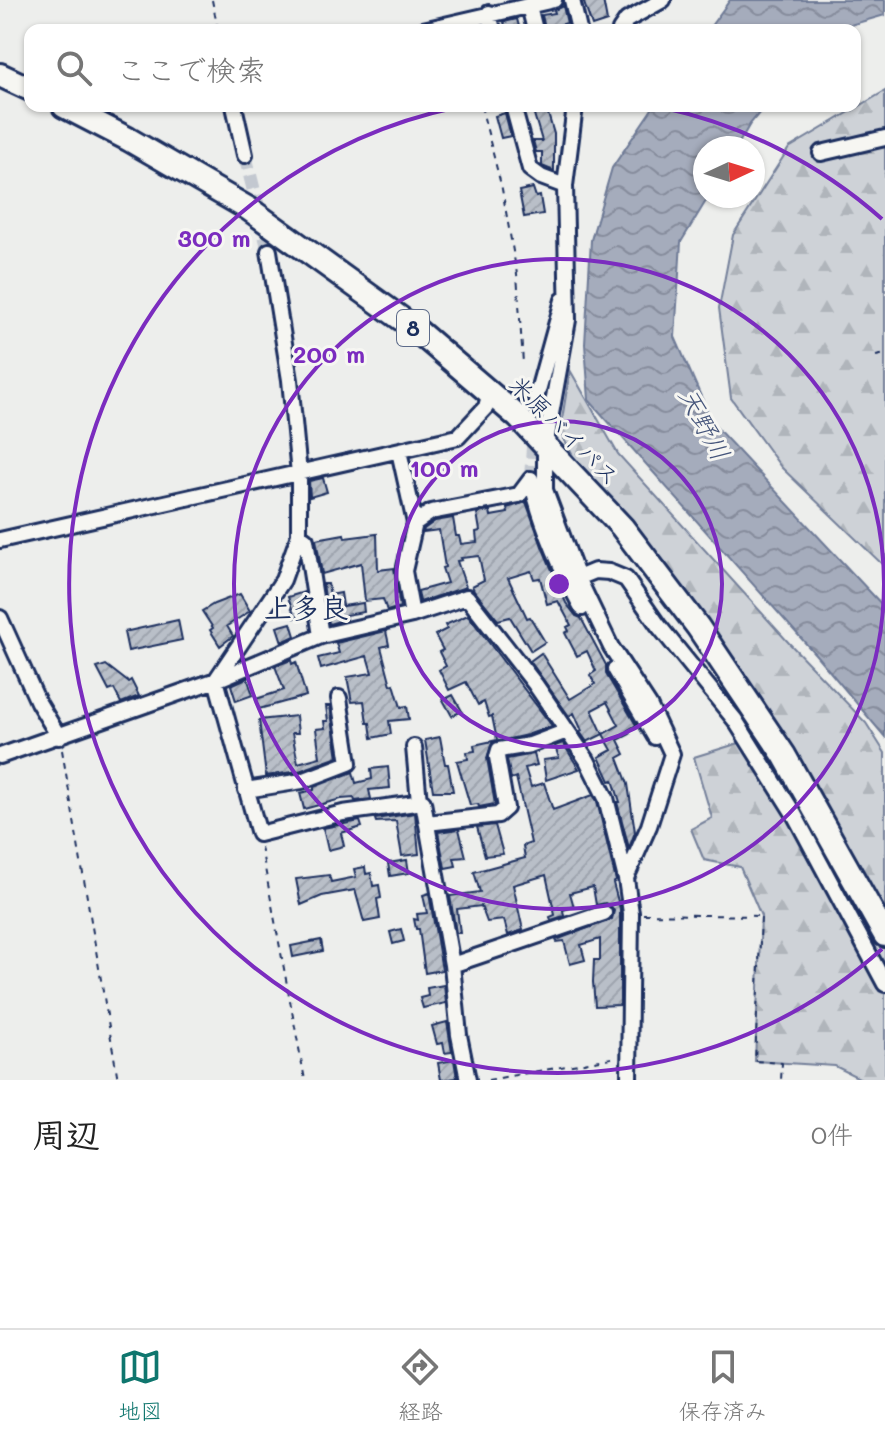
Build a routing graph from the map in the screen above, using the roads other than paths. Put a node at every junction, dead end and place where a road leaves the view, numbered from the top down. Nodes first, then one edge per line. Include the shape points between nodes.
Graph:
1 (554, 0) edge
2 (572, 0) edge
3 (663, 0) edge
4 (524, 4) edge
5 (489, 9) edge
6 (442, 24) edge
7 (532, 24) edge
8 (578, 24) edge
9 (624, 24) edge
10 (0, 75) edge
11 (24, 86) edge
12 (76, 112) edge
13 (235, 112) edge
14 (515, 112) edge
15 (572, 112) edge
16 (885, 138) edge
17 (821, 153) dead end
18 (245, 155) tunnel mouth
19 (565, 186) junction
20 (269, 251) tunnel mouth
21 (567, 284) junction
22 (490, 393) junction
23 (536, 398) tunnel mouth
24 (545, 447) junction
25 (399, 451) junction
26 (299, 474) junction
27 (415, 523) junction
28 (299, 535) junction
29 (0, 540) edge
30 (578, 578) junction
31 (412, 615) junction
32 (0, 618) edge
33 (321, 636) junction
34 (216, 680) junction
35 (339, 698) dead end
36 (567, 731) junction
37 (59, 737) junction
38 (414, 747) dead end
39 (672, 754) junction
40 (0, 756) edge
41 (246, 790) junction
42 (419, 802) junction
43 (427, 823) junction
44 (626, 879) junction
45 (604, 913) dead end
46 (885, 935) edge
47 (452, 965) junction
48 (885, 984) edge
49 (468, 1080) edge
50 (629, 1080) edge

1 - 4 street
2 - 8 street
3 - 9 street
4 - 5 street
4 - 7 street
5 - 6 street
10 - 11 highway
12 - 22 highway, 米原バイパス / 8 via 249,209 414,328
13 - 18 street
14 - 19 street via 530,169
15 - 19 street
16 - 17 street
19 - 21 street
20 - 26 street
21 - 23 street
21 - 24 street via 568,320
22 - 24 highway, 米原バイパス / 8
22 - 25 street via 486,407 458,437
24 - 30 street via 545,490
24 - 46 highway, 米原バイパス / 8 via 622,527 698,627 784,755
25 - 26 street
25 - 27 street
26 - 28 street
26 - 29 street
27 - 31 street via 404,571
27 - 39 street via 431,512 519,495 531,479 558,563 618,675 662,748
28 - 33 street via 306,540
28 - 34 street via 283,580
30 - 39 street
30 - 48 street via 595,571 626,579 735,720 794,814
31 - 33 street
31 - 36 street via 467,597
32 - 37 street
33 - 34 street
34 - 37 street
34 - 41 street
35 - 41 street via 349,763 302,781
36 - 43 street via 499,750 506,808 498,815
36 - 44 street via 606,798
37 - 40 street
38 - 42 street
39 - 44 street
41 - 42 street via 259,834 343,813
42 - 43 street
43 - 47 street
44 - 50 street via 631,913
45 - 47 street
47 - 49 street

